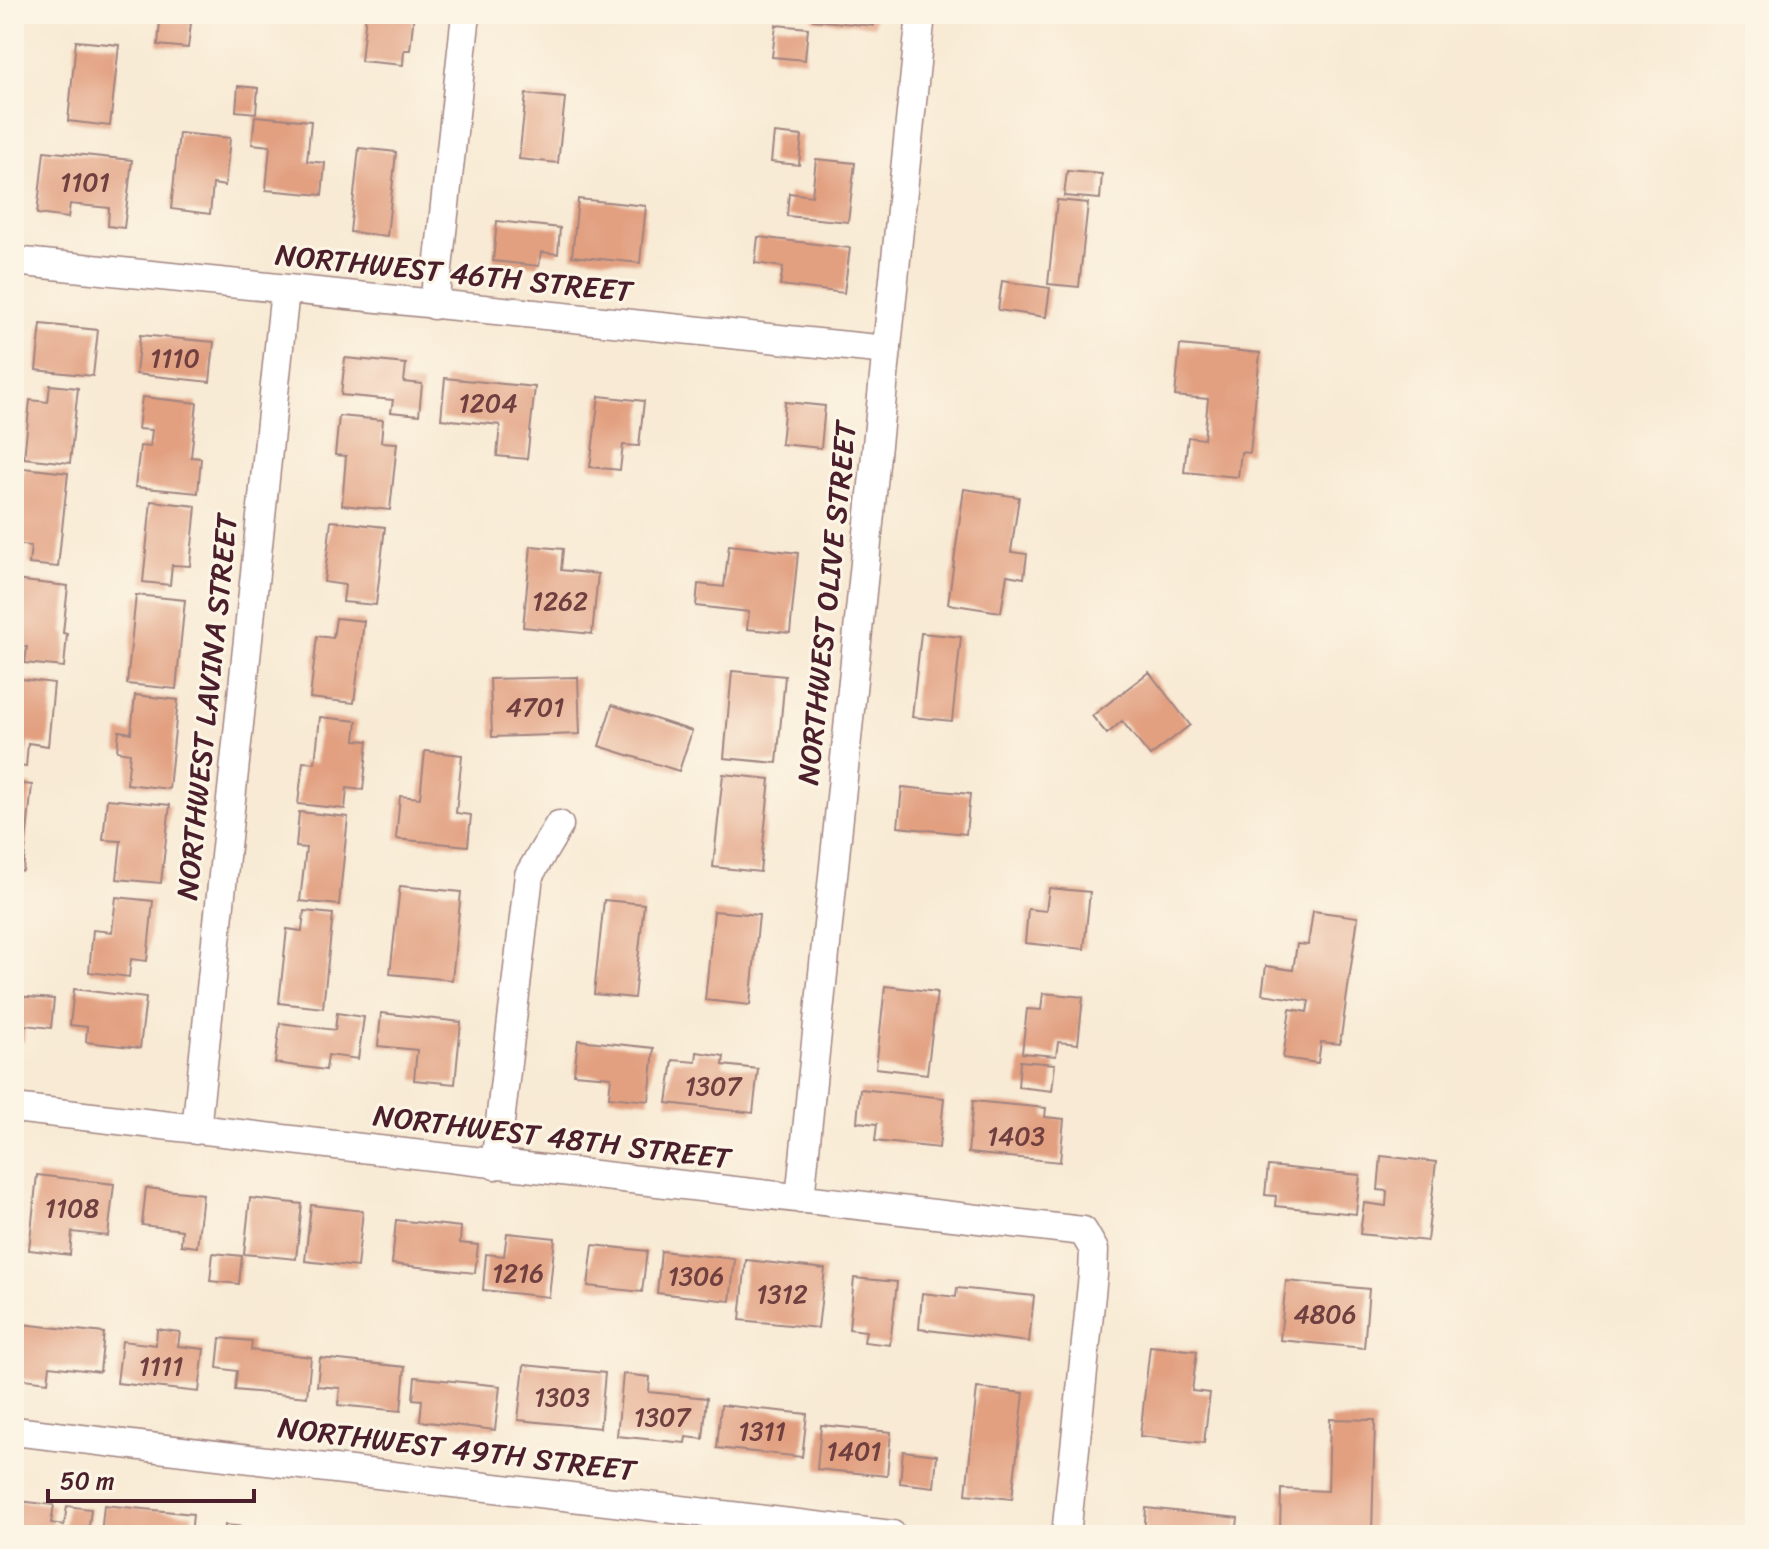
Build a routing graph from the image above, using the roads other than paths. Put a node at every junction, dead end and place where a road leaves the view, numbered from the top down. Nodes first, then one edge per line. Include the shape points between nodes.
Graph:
1 (466, 14) edge
2 (921, 14) edge
3 (14, 261) edge
4 (285, 290) junction
5 (434, 305) junction
6 (887, 350) junction
7 (559, 825) dead end
8 (14, 1108) edge
9 (196, 1130) junction
10 (495, 1165) junction
11 (800, 1199) junction
12 (14, 1431) edge
13 (892, 1535) edge
14 (1066, 1535) edge

1 - 5 street
2 - 6 street, NORTHWEST OLIVE STREET
3 - 4 street, NORTHWEST 46TH STREET
4 - 5 street, NORTHWEST 46TH STREET
4 - 9 street, NORTHWEST LAVINA STREET
5 - 6 street, NORTHWEST 46TH STREET
6 - 11 street, NORTHWEST OLIVE STREET
7 - 10 street via 529,875
8 - 9 street, NORTHWEST 48TH STREET
9 - 10 street, NORTHWEST 48TH STREET
10 - 11 street, NORTHWEST 48TH STREET
11 - 14 street, NORTHWEST 48TH STREET via 1083,1231 1094,1250 1093,1275
12 - 13 street, NORTHWEST 49TH STREET

